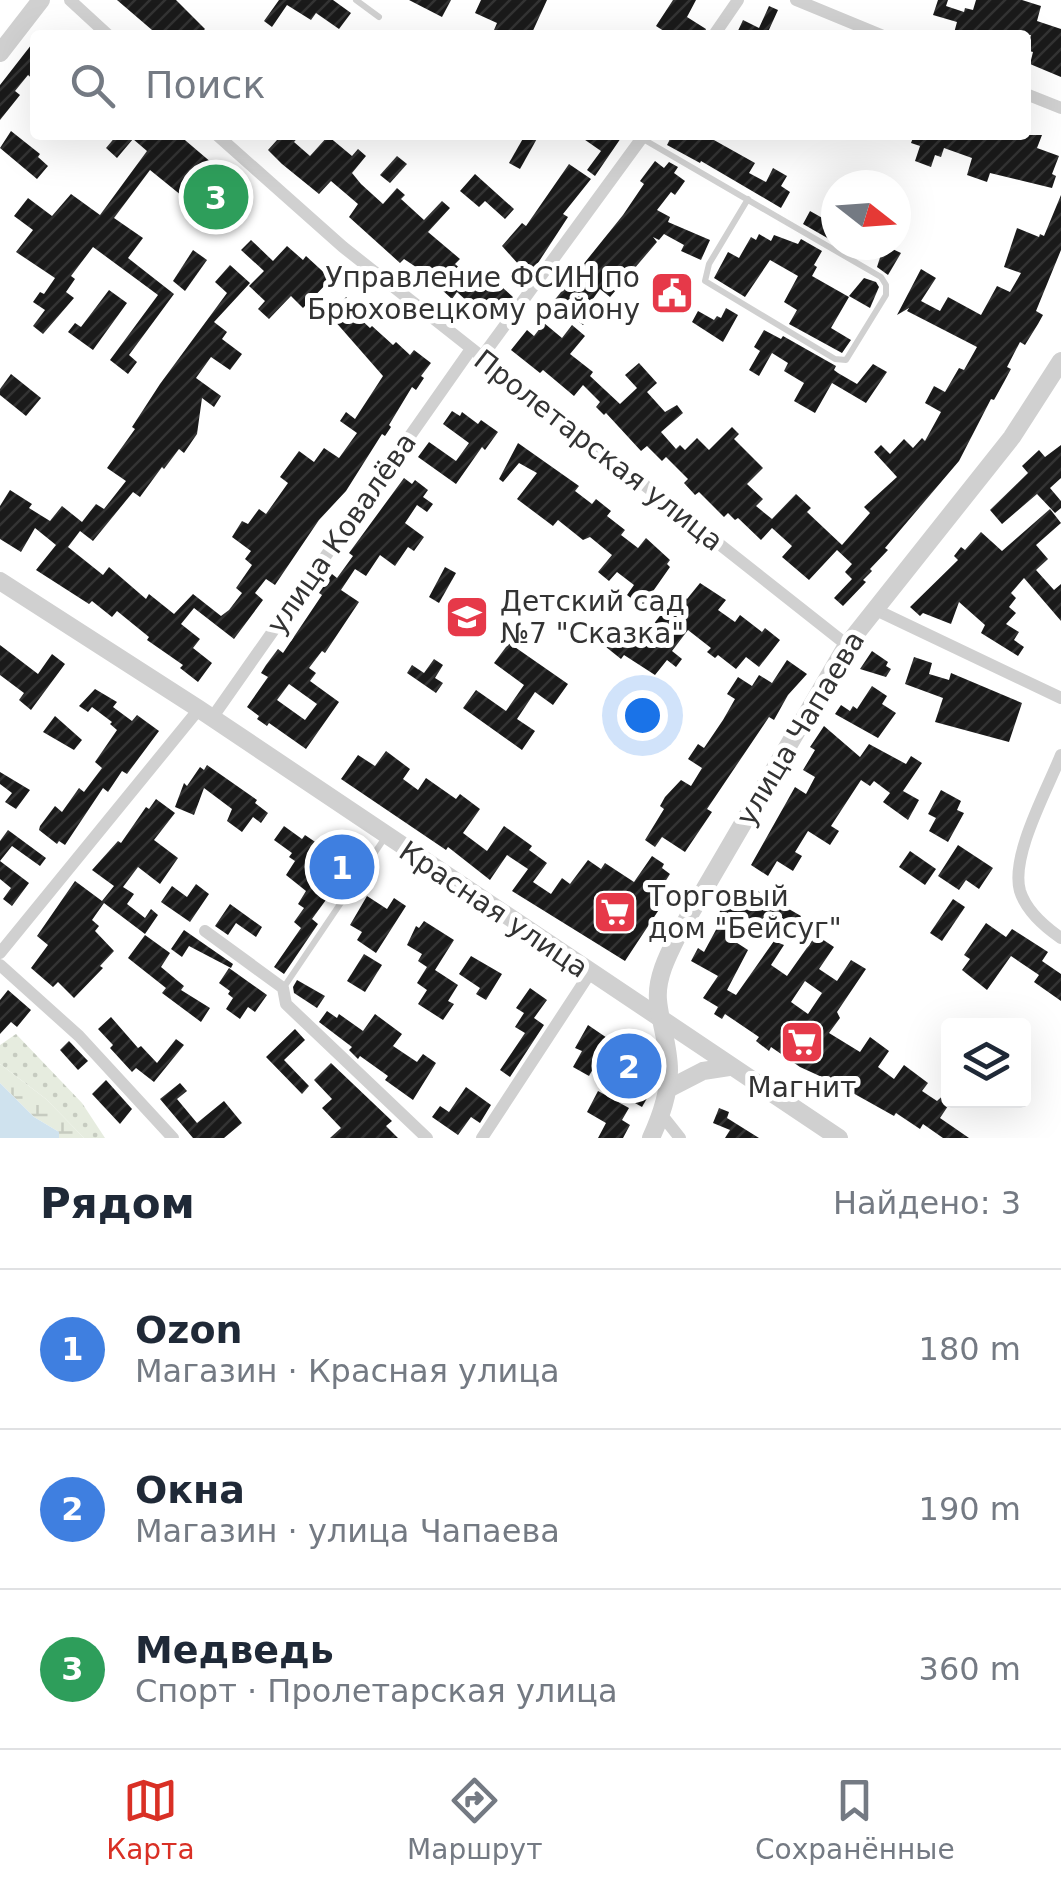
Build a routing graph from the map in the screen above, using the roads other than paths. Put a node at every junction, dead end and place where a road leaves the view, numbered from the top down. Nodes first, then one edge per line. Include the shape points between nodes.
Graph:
1 (41, 0) edge
2 (70, 0) edge
3 (356, 0) edge
4 (738, 0) edge
5 (796, 0) edge
6 (379, 16) dead end
7 (103, 30) edge
8 (717, 30) edge
9 (870, 30) edge
10 (0, 53) edge
11 (1031, 96) edge
12 (1061, 108) edge
13 (223, 140) edge
14 (641, 140) edge
15 (648, 140) edge
16 (748, 199) junction
17 (476, 353) junction
18 (1061, 361) edge
19 (0, 581) edge
20 (874, 609) junction
21 (847, 645) junction
22 (1061, 698) edge
23 (206, 713) junction
24 (1061, 755) edge
25 (386, 836) junction
26 (204, 931) dead end
27 (1061, 938) edge
28 (0, 953) edge
29 (0, 965) edge
30 (590, 973) junction
31 (283, 988) junction
32 (664, 1022) junction
33 (729, 1067) junction
34 (668, 1089) junction
35 (661, 1114) junction
36 (173, 1138) edge
37 (427, 1138) edge
38 (482, 1138) edge
39 (651, 1138) edge
40 (680, 1138) edge
41 (838, 1138) edge

1 - 10 street
2 - 7 street
3 - 6 lane
4 - 8 street
5 - 9 street
11 - 12 street
13 - 17 street, Пролетарская улица
14 - 17 street, улица Ковалёва
15 - 16 lane
16 - 16 lane via 884,281 886,295 848,358 835,359 704,281
17 - 21 street, Пролетарская улица
17 - 23 street, улица Ковалёва
18 - 20 street, улица Чапаева via 1012,437
19 - 23 street, Красная улица
20 - 21 street, улица Чапаева
20 - 22 street
21 - 32 street, улица Чапаева via 673,945 658,988
23 - 25 street, Красная улица
23 - 28 street, улица Ковалёва
24 - 27 street via 1018,874 1024,899
25 - 30 street, Красная улица
25 - 31 lane
26 - 31 street
29 - 36 street via 79,1036
30 - 32 street, Красная улица
30 - 38 street
31 - 37 street via 286,1004
32 - 33 street, Красная улица
32 - 34 street, улица Чапаева
33 - 34 street via 703,1071
33 - 41 street, Красная улица
34 - 35 street, улица Чапаева
35 - 39 street, улица Чапаева
35 - 40 street

